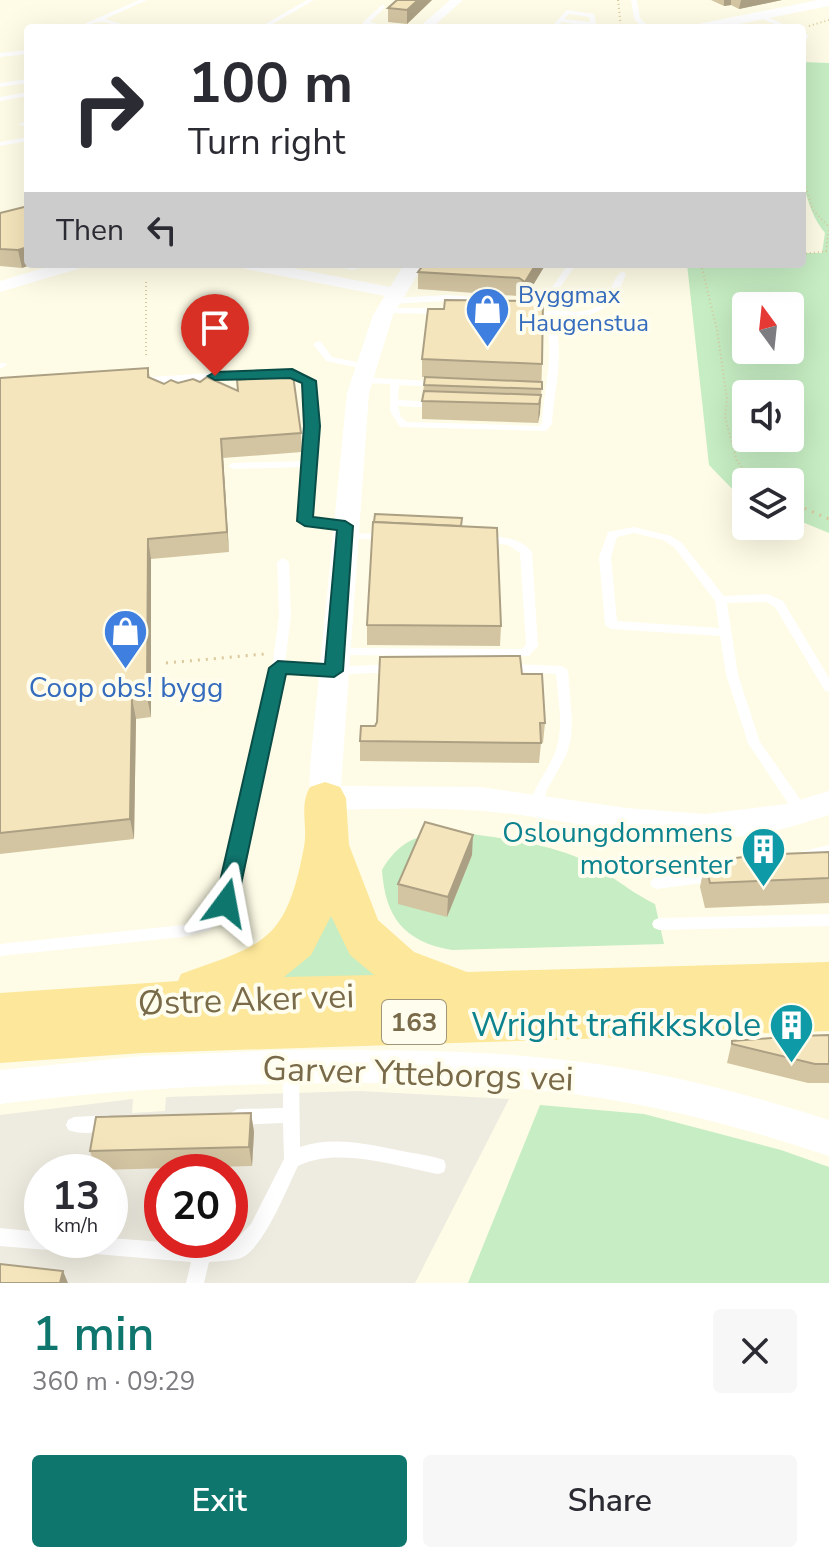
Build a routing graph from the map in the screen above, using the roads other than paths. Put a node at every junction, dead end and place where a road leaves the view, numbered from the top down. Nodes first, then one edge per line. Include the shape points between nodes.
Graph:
1 (144, 0) edge
2 (311, 0) edge
3 (457, 0) edge
4 (634, 0) edge
5 (829, 2) edge
6 (383, 6) dead end
7 (760, 16) junction
8 (98, 19) junction
9 (87, 24) edge
10 (116, 24) edge
11 (268, 24) edge
12 (370, 24) edge
13 (429, 24) edge
14 (556, 24) edge
15 (583, 24) edge
16 (643, 24) edge
17 (719, 24) edge
18 (780, 24) edge
19 (24, 52) edge
20 (0, 55) edge
21 (24, 82) edge
22 (0, 85) edge
23 (24, 95) edge
24 (0, 99) edge
25 (24, 140) edge
26 (0, 144) edge
27 (62, 268) edge
28 (260, 268) edge
29 (412, 268) edge
30 (569, 268) edge
31 (623, 269) edge
32 (0, 287) edge
33 (548, 299) dead end
34 (391, 302) junction
35 (517, 307) edge
36 (529, 312) edge
37 (548, 314) junction
38 (318, 344) dead end
39 (363, 373) junction
40 (117, 382) edge
41 (395, 382) junction
42 (449, 384) edge
43 (536, 388) edge
44 (552, 389) junction
45 (394, 403) junction
46 (455, 405) edge
47 (532, 407) edge
48 (547, 408) junction
49 (308, 464) junction
50 (233, 466) dead end
51 (345, 531) junction
52 (405, 537) edge
53 (466, 538) edge
54 (283, 562) dead end
55 (721, 600) junction
56 (726, 632) junction
57 (334, 661) junction
58 (480, 667) edge
59 (278, 668) junction
60 (495, 668) edge
61 (829, 688) edge
62 (325, 798) junction
63 (536, 807) junction
64 (815, 808) edge
65 (327, 845) junction
66 (829, 850) edge
67 (787, 861) edge
68 (730, 873) edge
69 (657, 883) dead end
70 (829, 920) edge
71 (659, 924) dead end
72 (0, 950) edge
73 (829, 982) edge
74 (469, 993) junction
75 (156, 1002) junction
76 (829, 1010) edge
77 (0, 1014) edge
78 (0, 1041) edge
79 (291, 1067) junction
80 (0, 1087) edge
81 (291, 1115) junction
82 (214, 1118) edge
83 (121, 1123) edge
84 (74, 1125) dead end
85 (829, 1138) edge
86 (292, 1160) junction
87 (438, 1166) dead end
88 (0, 1237) edge
89 (248, 1239) edge
90 (144, 1249) edge
91 (201, 1258) edge
92 (195, 1283) edge

1 - 8 lane
2 - 11 lane
3 - 13 street
4 - 16 lane
5 - 7 street
6 - 12 lane via 365,23
7 - 17 street
7 - 18 lane
8 - 9 lane
8 - 10 lane
14 - 15 lane via 560,20
19 - 20 lane
21 - 22 lane
23 - 24 lane
25 - 26 lane
27 - 32 street
28 - 34 street
29 - 34 street
30 - 33 lane
31 - 37 lane via 614,296 602,308 581,315
34 - 35 lane
34 - 39 street
36 - 37 lane
37 - 44 lane via 553,331
38 - 39 lane via 329,359
39 - 41 lane
39 - 51 street
40 - 49 lane via 269,373 304,376 312,402
41 - 42 lane
41 - 45 lane
43 - 44 lane
44 - 48 lane
45 - 46 lane
45 - 48 lane via 398,422 409,426 520,430 546,427
47 - 48 lane
49 - 50 lane
49 - 51 lane via 305,521
51 - 52 lane
51 - 57 street
53 - 57 lane via 510,541 526,552 532,646 525,653
54 - 59 lane via 285,615
55 - 56 lane
55 - 56 lane via 667,538 634,530 612,534 605,557 611,625
55 - 61 lane via 768,598 779,604
56 - 64 lane via 732,675 754,743
57 - 58 lane
57 - 59 lane
57 - 62 street
59 - 72 lane via 221,912 204,926 183,931
60 - 63 lane via 562,670 562,750 541,784
62 - 63 street via 429,796
62 - 65 highway
63 - 64 street via 698,828 758,823
65 - 74 highway via 357,927 378,953 414,974
65 - 75 highway via 306,922 281,954 243,973
66 - 67 lane
68 - 69 lane
70 - 71 lane
73 - 74 highway, Østre Aker vei / 163
74 - 75 highway, Østre Aker vei / 163
75 - 77 highway, Østre Aker vei / 163
76 - 78 highway, Østre Aker vei / 163 via 142,1031
79 - 80 street, Garver Ytteborgs vei
79 - 81 lane
79 - 85 street, Garver Ytteborgs vei via 418,1068 598,1081 704,1101
81 - 82 lane
81 - 86 lane
83 - 84 lane
86 - 87 lane via 323,1149
86 - 89 lane
88 - 90 lane
91 - 92 lane

